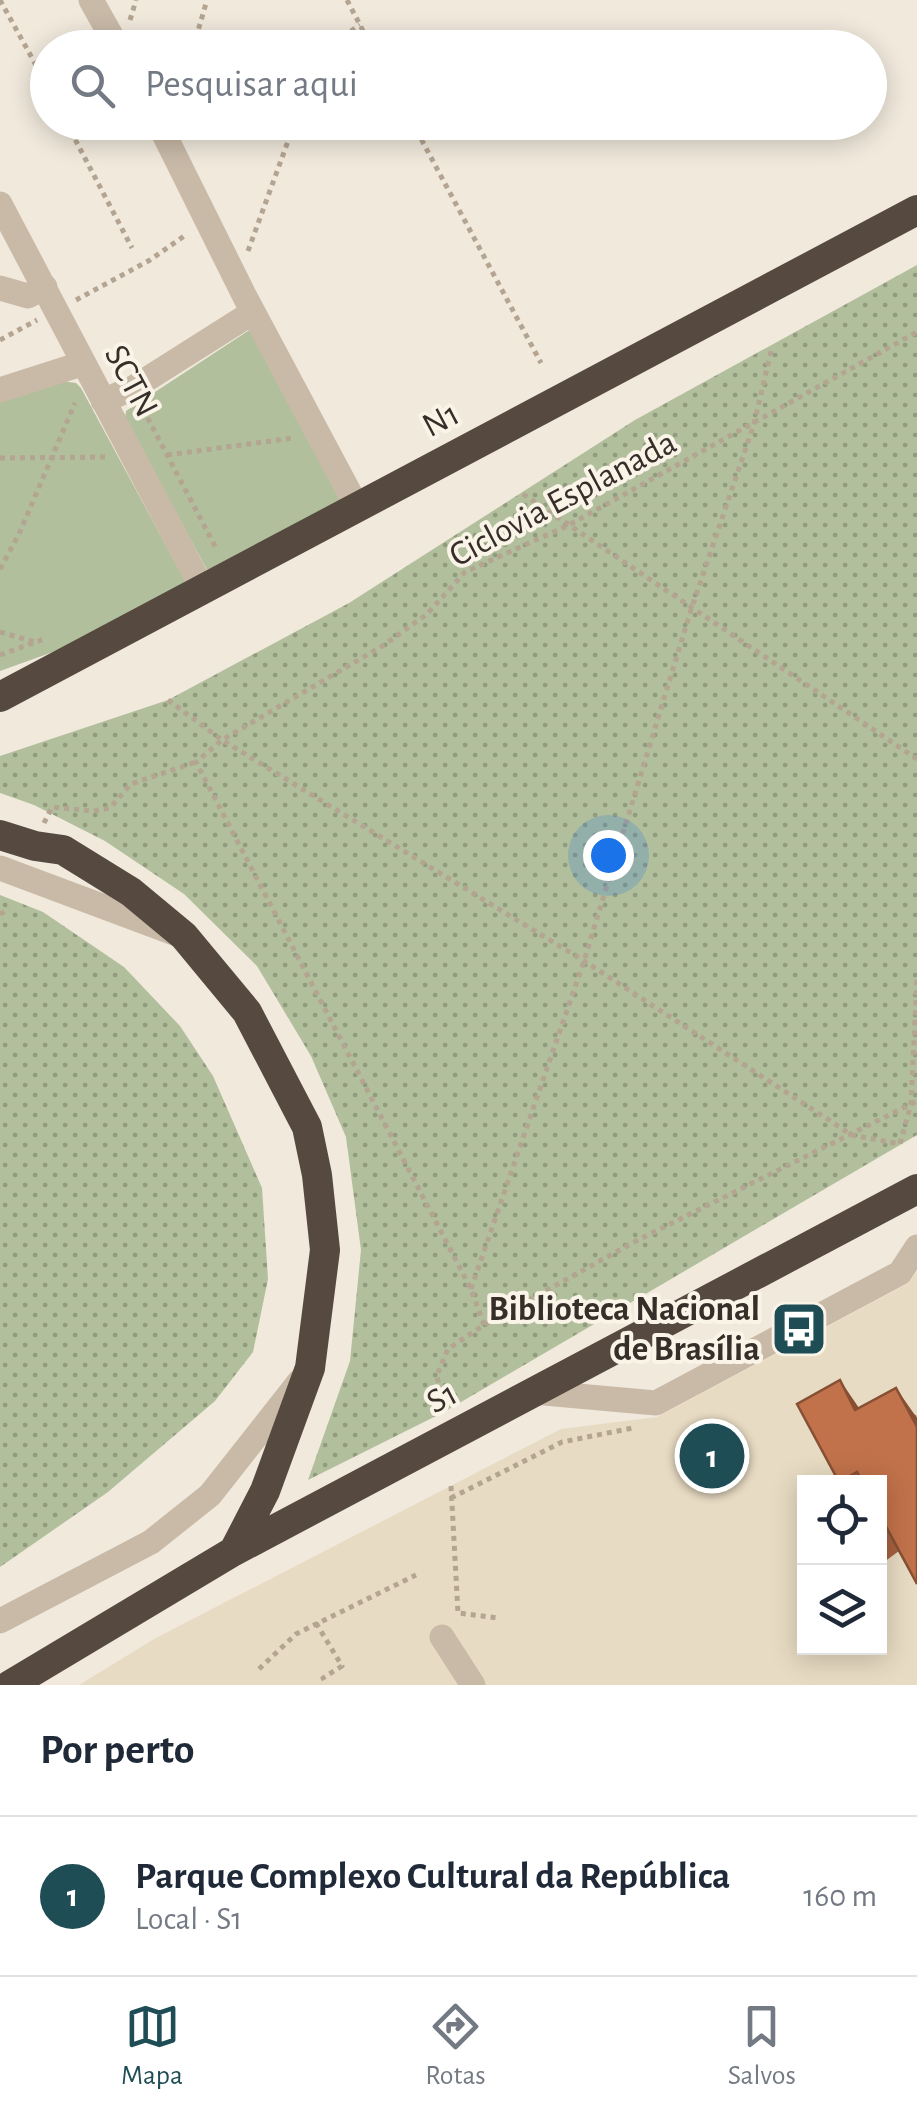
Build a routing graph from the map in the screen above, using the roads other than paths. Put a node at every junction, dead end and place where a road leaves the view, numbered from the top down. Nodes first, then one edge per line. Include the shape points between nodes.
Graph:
1 (91, 0) edge
2 (108, 30) edge
3 (167, 140) edge
4 (0, 204) edge
5 (917, 210) edge
6 (45, 287) junction
7 (0, 288) edge
8 (253, 312) junction
9 (89, 384) junction
10 (0, 390) edge
11 (357, 507) junction
12 (199, 591) junction
13 (0, 697) edge
14 (0, 835) edge
15 (0, 868) edge
16 (184, 936) junction
17 (917, 1189) edge
18 (917, 1246) edge
19 (310, 1368) junction
20 (534, 1392) junction
21 (234, 1551) junction
22 (0, 1621) edge
23 (442, 1637) dead end
24 (12, 1676) edge
25 (473, 1685) edge

1 - 2 lane
3 - 8 lane
4 - 6 lane, SCTN
5 - 11 highway, N1
6 - 7 lane via 28,296
6 - 9 lane, SCTN
8 - 9 lane via 133,388
8 - 11 lane
9 - 10 lane
9 - 12 lane, SCTN
11 - 12 highway, N1
12 - 13 highway, N1
14 - 16 highway via 62,850 131,892
15 - 16 lane
16 - 19 highway via 247,1012 307,1127 326,1250
17 - 20 highway, S1
18 - 20 lane via 900,1273 656,1403
19 - 21 highway via 265,1491
19 - 22 lane via 210,1495 151,1542
20 - 21 highway, S1
21 - 24 highway, S1
23 - 25 lane

